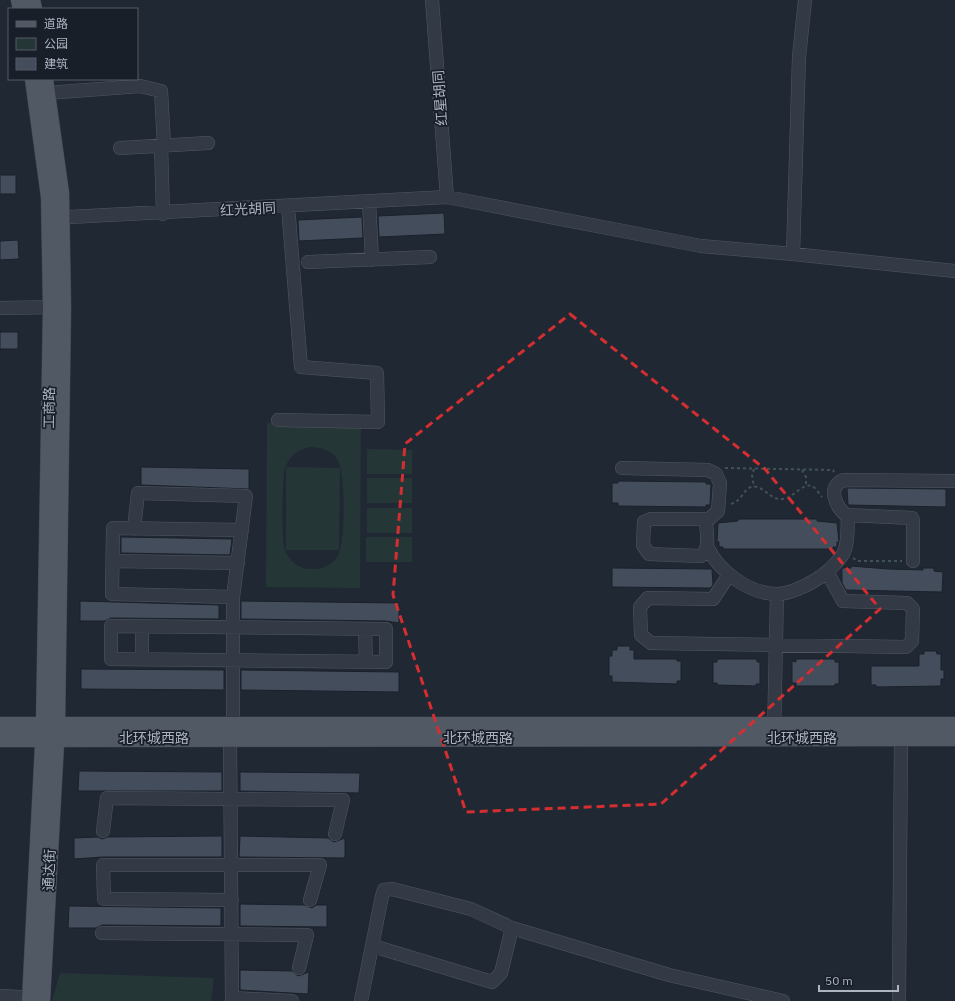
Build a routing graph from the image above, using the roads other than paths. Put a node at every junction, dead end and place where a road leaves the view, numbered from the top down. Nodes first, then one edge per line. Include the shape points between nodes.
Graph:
1 (432, 0) edge
2 (805, 0) edge
3 (33, 80) edge
4 (46, 86) edge
5 (208, 143) dead end
6 (163, 145) junction
7 (120, 148) dead end
8 (447, 197) junction
9 (369, 202) junction
10 (288, 206) junction
11 (163, 214) junction
12 (56, 218) junction
13 (793, 254) junction
14 (430, 257) dead end
15 (372, 260) junction
16 (308, 262) dead end
17 (955, 271) edge
18 (57, 307) junction
19 (0, 308) edge
20 (278, 420) dead end
21 (622, 468) dead end
22 (955, 481) edge
23 (848, 516) junction
24 (706, 520) junction
25 (134, 529) junction
26 (242, 530) junction
27 (707, 546) junction
28 (112, 561) junction
29 (913, 561) road end
30 (238, 563) junction
31 (827, 572) junction
32 (729, 574) junction
33 (777, 594) junction
34 (233, 597) junction
35 (142, 627) junction
36 (233, 628) junction
37 (366, 629) junction
38 (776, 644) junction
39 (142, 659) junction
40 (233, 660) junction
41 (366, 662) junction
42 (0, 725) edge
43 (955, 725) edge
44 (50, 732) junction
45 (232, 732) junction
46 (774, 732) junction
47 (901, 738) junction
48 (955, 738) edge
49 (0, 739) edge
50 (231, 799) junction
51 (104, 831) dead end
52 (335, 834) dead end
53 (231, 864) junction
54 (232, 900) junction
55 (310, 900) dead end
56 (512, 928) junction
57 (102, 933) dead end
58 (232, 933) junction
59 (373, 946) junction
60 (299, 968) dead end
61 (733, 996) edge
62 (3, 998) edge
63 (232, 999) edge
64 (36, 1000) edge
65 (292, 1001) edge
66 (361, 1001) edge
67 (782, 1001) edge
68 (899, 1001) edge

1 - 8 street, 红星胡同
2 - 13 street via 799,57
3 - 12 main road, 工商路
4 - 6 street via 140,86 161,91
4 - 12 main road, 工商路 via 57,162
5 - 6 street
6 - 7 street
6 - 11 street
8 - 9 street, 红光胡同
8 - 13 street, 红光胡同 via 701,246
9 - 10 street, 红光胡同
9 - 15 street
10 - 11 street, 红光胡同
10 - 20 street via 300,367 377,373 378,422
11 - 12 street, 红光胡同
12 - 18 main road, 工商路
13 - 17 street, 红光胡同
14 - 15 street
15 - 16 street
18 - 19 street
18 - 44 main road, 工商路
21 - 24 street via 708,470 716,474 720,483 720,506 718,511
22 - 23 street via 840,481 834,490 834,498 840,510
23 - 29 street via 912,518
23 - 31 street via 844,553
24 - 27 street
24 - 27 street via 648,520 643,526 642,545 652,556 697,556 704,554
25 - 26 street
25 - 26 street via 138,493 246,496
25 - 28 street via 113,528
26 - 30 street
27 - 32 street via 716,561
28 - 30 street
28 - 34 street via 112,594
30 - 34 street
31 - 33 street via 809,584
31 - 38 street via 843,601 907,603 913,609 912,641 906,647
32 - 33 street via 740,582
32 - 38 street via 713,599 648,598 640,607 641,635 651,643
33 - 38 street
34 - 36 street
35 - 36 street
35 - 39 street
35 - 39 street via 111,626 111,659
36 - 37 street
36 - 40 street
37 - 41 street
37 - 41 street via 386,629 386,662
38 - 46 street
39 - 40 street
40 - 41 street
40 - 45 street
42 - 44 main road, 北环城西路
43 - 46 main road, 北环城西路
44 - 45 main road, 北环城西路
44 - 49 main road, 北环城西路
44 - 64 main road, 通达街
45 - 46 main road, 北环城西路
45 - 50 street
46 - 47 main road, 北环城西路
47 - 48 main road, 北环城西路
47 - 68 street
50 - 51 street via 107,798
50 - 52 street via 343,800
50 - 53 street
53 - 54 street
53 - 54 street via 103,865 104,899
53 - 55 street via 320,865
54 - 58 street
56 - 59 street via 501,973 492,982
56 - 59 street via 471,909 392,888 384,890 382,896
56 - 61 street
57 - 58 street
58 - 60 street via 307,935
58 - 63 street
59 - 66 street
61 - 67 street
62 - 64 street
63 - 65 street

